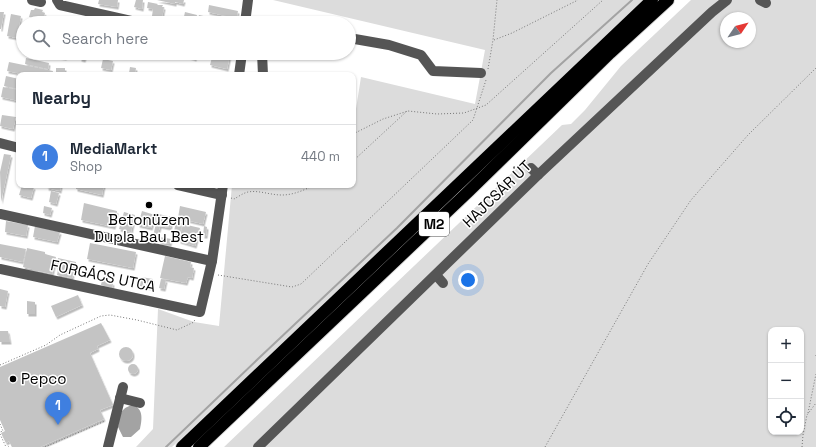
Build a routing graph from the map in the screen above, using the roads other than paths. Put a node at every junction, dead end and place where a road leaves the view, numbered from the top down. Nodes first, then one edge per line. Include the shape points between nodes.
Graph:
1 (248, 0) edge
2 (652, 0) edge
3 (668, 0) edge
4 (726, 0) edge
5 (59, 2) edge
6 (113, 16) edge
7 (247, 16) edge
8 (356, 39) edge
9 (241, 60) edge
10 (262, 60) edge
11 (239, 72) edge
12 (263, 72) edge
13 (485, 74) road end
14 (0, 143) edge
15 (16, 147) edge
16 (531, 168) dead end
17 (538, 176) junction
18 (205, 188) edge
19 (223, 190) edge
20 (0, 214) edge
21 (212, 261) junction
22 (0, 269) edge
23 (436, 275) junction
24 (443, 283) dead end
25 (123, 387) dead end
26 (120, 398) junction
27 (140, 403) dead end
28 (183, 446) edge
29 (108, 447) edge
30 (199, 447) edge
31 (258, 447) edge

1 - 7 street
2 - 28 highway, M2
3 - 30 highway, M2
4 - 17 street, HAJCSÁR ÚT
5 - 6 street
8 - 13 street via 389,45 421,55 433,71
9 - 11 street
10 - 12 street
14 - 15 street
16 - 17 street
17 - 23 street, HAJCSÁR ÚT
18 - 19 street
19 - 21 street
20 - 21 street
21 - 22 street, FORGÁCS UTCA via 200,312
23 - 24 street
23 - 31 street, HAJCSÁR ÚT
25 - 26 street
26 - 27 street
26 - 29 street

